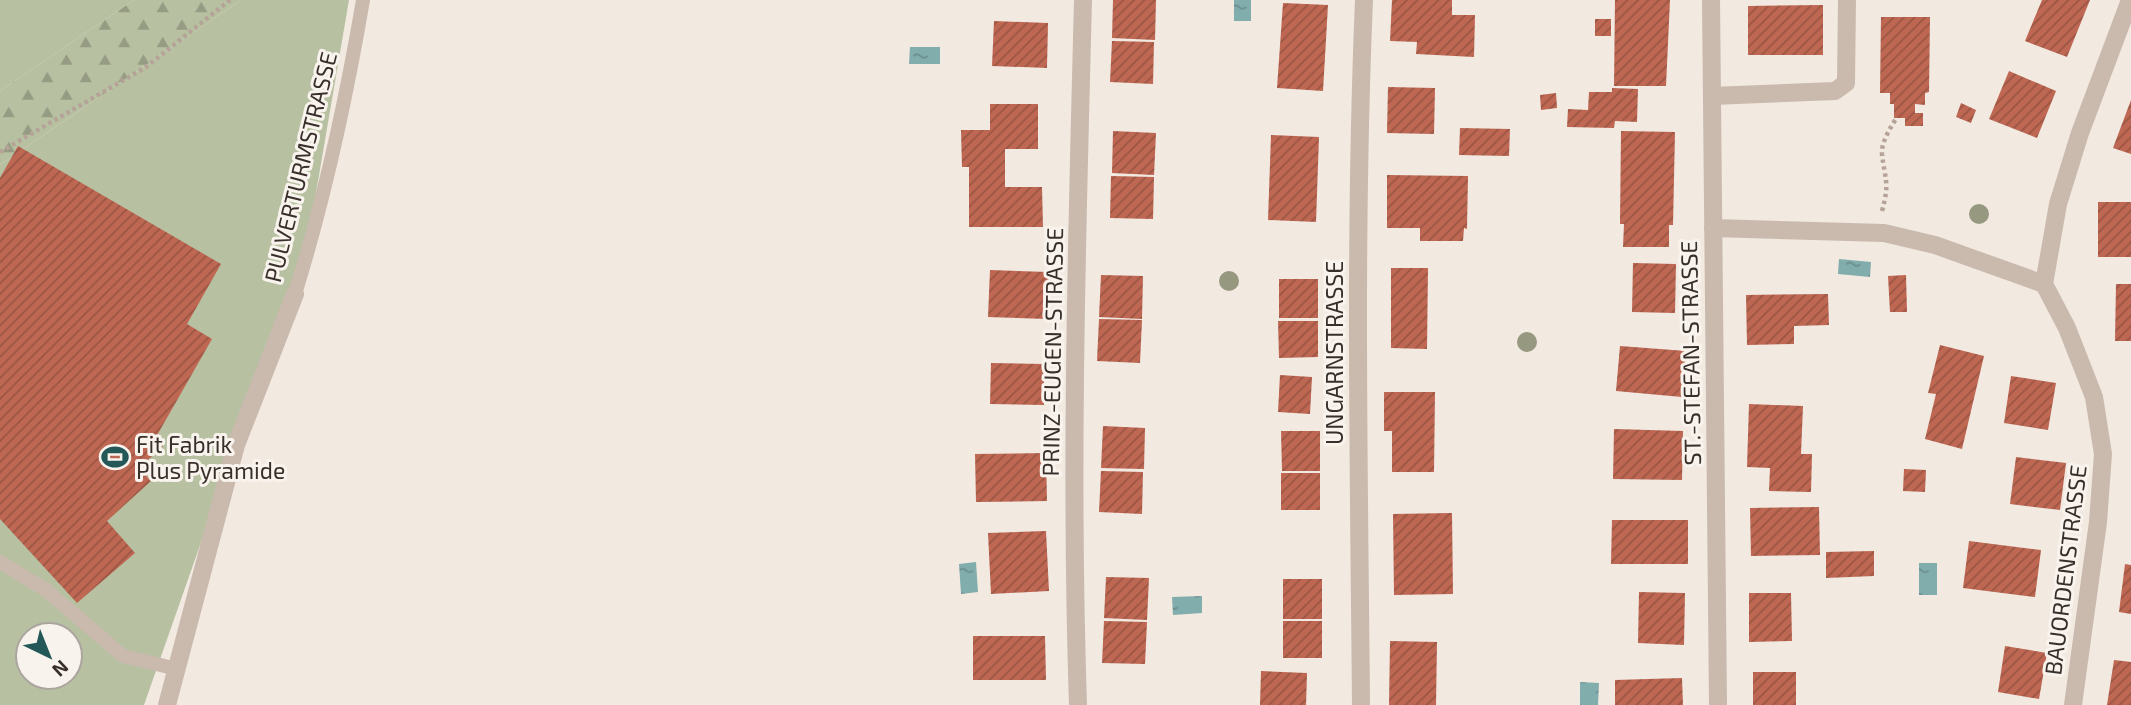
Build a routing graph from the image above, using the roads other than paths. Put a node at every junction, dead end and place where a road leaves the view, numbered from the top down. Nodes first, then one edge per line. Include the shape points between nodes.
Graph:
1 (363, 0) edge
2 (1083, 0) edge
3 (1364, 0) edge
4 (1711, 0) edge
5 (1847, 0) edge
6 (2130, 0) edge
7 (1712, 96) junction
8 (1713, 228) junction
9 (2044, 284) junction
10 (295, 294) joint
11 (0, 562) edge
12 (177, 669) junction
13 (167, 705) edge
14 (1078, 705) edge
15 (1361, 705) edge
16 (1718, 705) edge
17 (2073, 705) edge

1 - 10 lane, PULVERTURMSTRASSE via 345,106
2 - 14 street, PRINZ-EUGEN-STRASSE via 1075,319
3 - 15 street, UNGARNSTRASSE via 1357,375
4 - 7 street, ST.-STEFAN-STRASSE
5 - 7 street via 1846,83 1835,91
6 - 9 street via 2058,204
7 - 8 street, ST.-STEFAN-STRASSE
8 - 9 street via 1881,233 1935,245
8 - 16 street, ST.-STEFAN-STRASSE
9 - 17 street, BAUORDENSTRASSE via 2094,397 2103,454
10 - 12 street, PULVERTURMSTRASSE via 236,445
11 - 12 lane via 46,590 123,656
12 - 13 street, PULVERTURMSTRASSE

